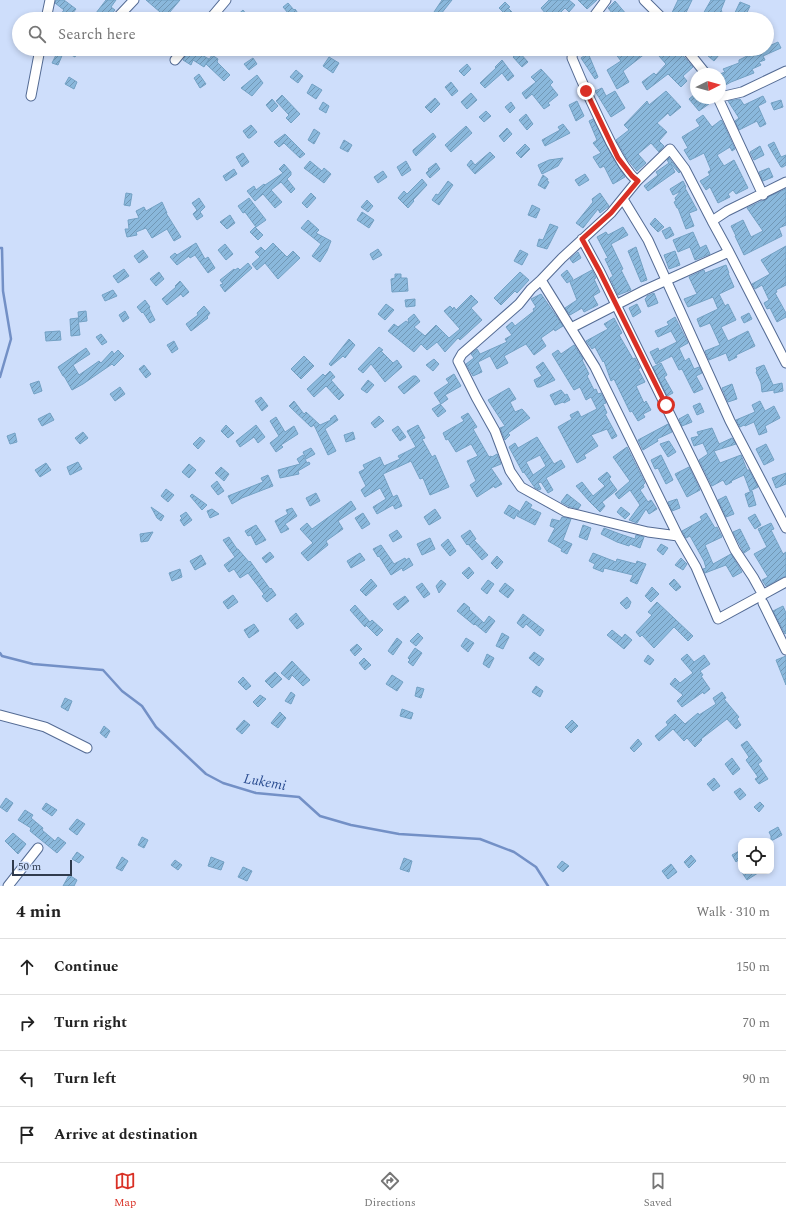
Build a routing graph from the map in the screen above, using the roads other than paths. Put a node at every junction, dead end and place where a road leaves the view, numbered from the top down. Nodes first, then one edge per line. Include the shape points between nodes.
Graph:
1 (50, 0) edge
2 (134, 0) edge
3 (226, 0) edge
4 (606, 0) edge
5 (644, 0) edge
6 (47, 12) edge
7 (123, 12) edge
8 (216, 12) edge
9 (597, 12) edge
10 (656, 12) edge
11 (39, 56) edge
12 (178, 56) edge
13 (572, 56) edge
14 (692, 56) edge
15 (175, 60) dead end
16 (701, 68) edge
17 (786, 71) edge
18 (726, 95) edge
19 (31, 96) dead end
20 (722, 104) edge
21 (638, 181) junction
22 (786, 182) edge
23 (764, 195) junction
24 (623, 199) junction
25 (712, 221) junction
26 (582, 239) junction
27 (729, 252) junction
28 (541, 280) junction
29 (666, 281) junction
30 (616, 305) junction
31 (571, 328) junction
32 (786, 363) edge
33 (786, 528) edge
34 (678, 536) junction
35 (786, 582) edge
36 (763, 599) junction
37 (786, 650) edge
38 (0, 715) edge
39 (87, 748) dead end
40 (38, 848) dead end
41 (8, 886) edge

1 - 6 street
2 - 7 street
3 - 8 street
4 - 9 street
5 - 10 street
11 - 19 street
12 - 15 street
13 - 21 street via 618,158
14 - 16 street
17 - 18 street via 742,92
20 - 23 street
21 - 24 street
21 - 25 street via 670,149 685,169
22 - 23 street
23 - 25 street
24 - 26 street
24 - 29 street via 648,240
25 - 27 street
26 - 28 street
26 - 30 street
27 - 29 street
27 - 32 street
28 - 31 street
28 - 34 street via 519,304 462,354 458,361 495,430 510,471 521,488 566,512 648,532
29 - 30 street
29 - 33 street via 730,421
30 - 31 street
30 - 36 street via 735,550 753,577
31 - 34 street via 595,367
34 - 36 street via 696,567 718,619
35 - 36 street
36 - 37 street
38 - 39 street via 45,727
40 - 41 street

